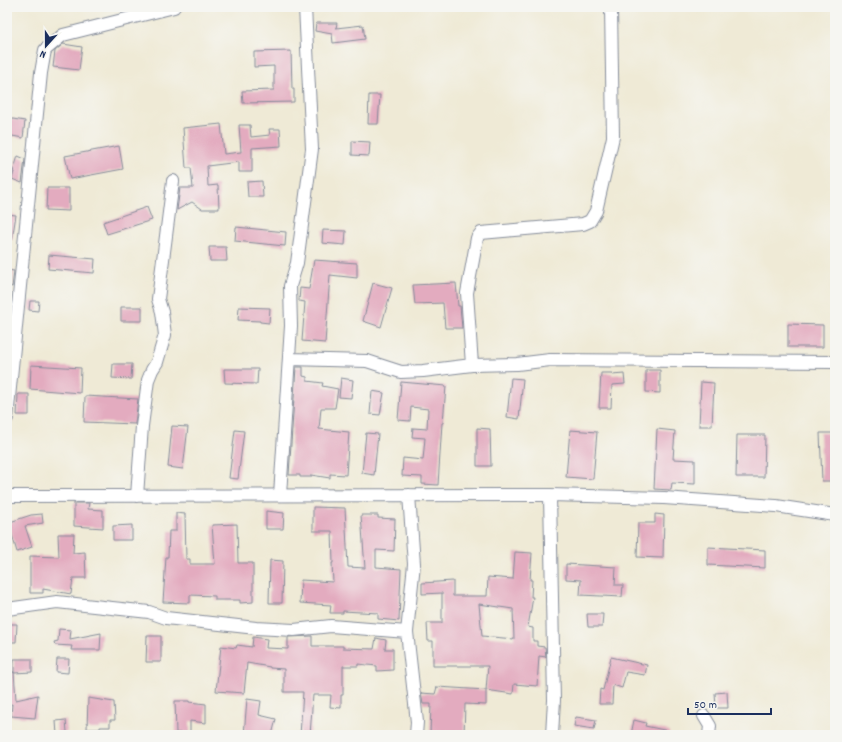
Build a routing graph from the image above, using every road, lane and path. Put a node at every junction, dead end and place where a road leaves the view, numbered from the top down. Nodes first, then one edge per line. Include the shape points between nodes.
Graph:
1 (174, 7) edge
2 (305, 7) edge
3 (611, 7) edge
4 (155, 9) edge
5 (173, 181) dead end
6 (289, 359) junction
7 (835, 362) edge
8 (472, 364) junction
9 (7, 418) edge
10 (280, 495) junction
11 (409, 495) junction
12 (7, 496) edge
13 (137, 496) junction
14 (550, 496) junction
15 (835, 515) edge
16 (7, 609) edge
17 (407, 632) junction
18 (704, 716) dead end
19 (416, 735) edge
20 (552, 735) edge
21 (709, 735) edge

1 - 4 street
2 - 6 street via 312,149 297,263 290,286
3 - 8 street via 613,137 596,211 590,220 583,224 481,233 477,238 467,293
4 - 9 street via 63,35 45,50
5 - 13 street via 158,298 165,335 158,362 148,380
6 - 8 street via 367,361 401,372
6 - 10 street
7 - 8 street via 550,360 516,364
10 - 11 street
10 - 13 street
11 - 14 street
11 - 17 street via 414,564
12 - 13 street
14 - 15 street via 664,498 776,506
14 - 20 street via 554,700
16 - 17 street via 57,602 149,612 166,618 256,628 294,630 331,626
17 - 19 street via 417,722
18 - 21 street via 710,726

